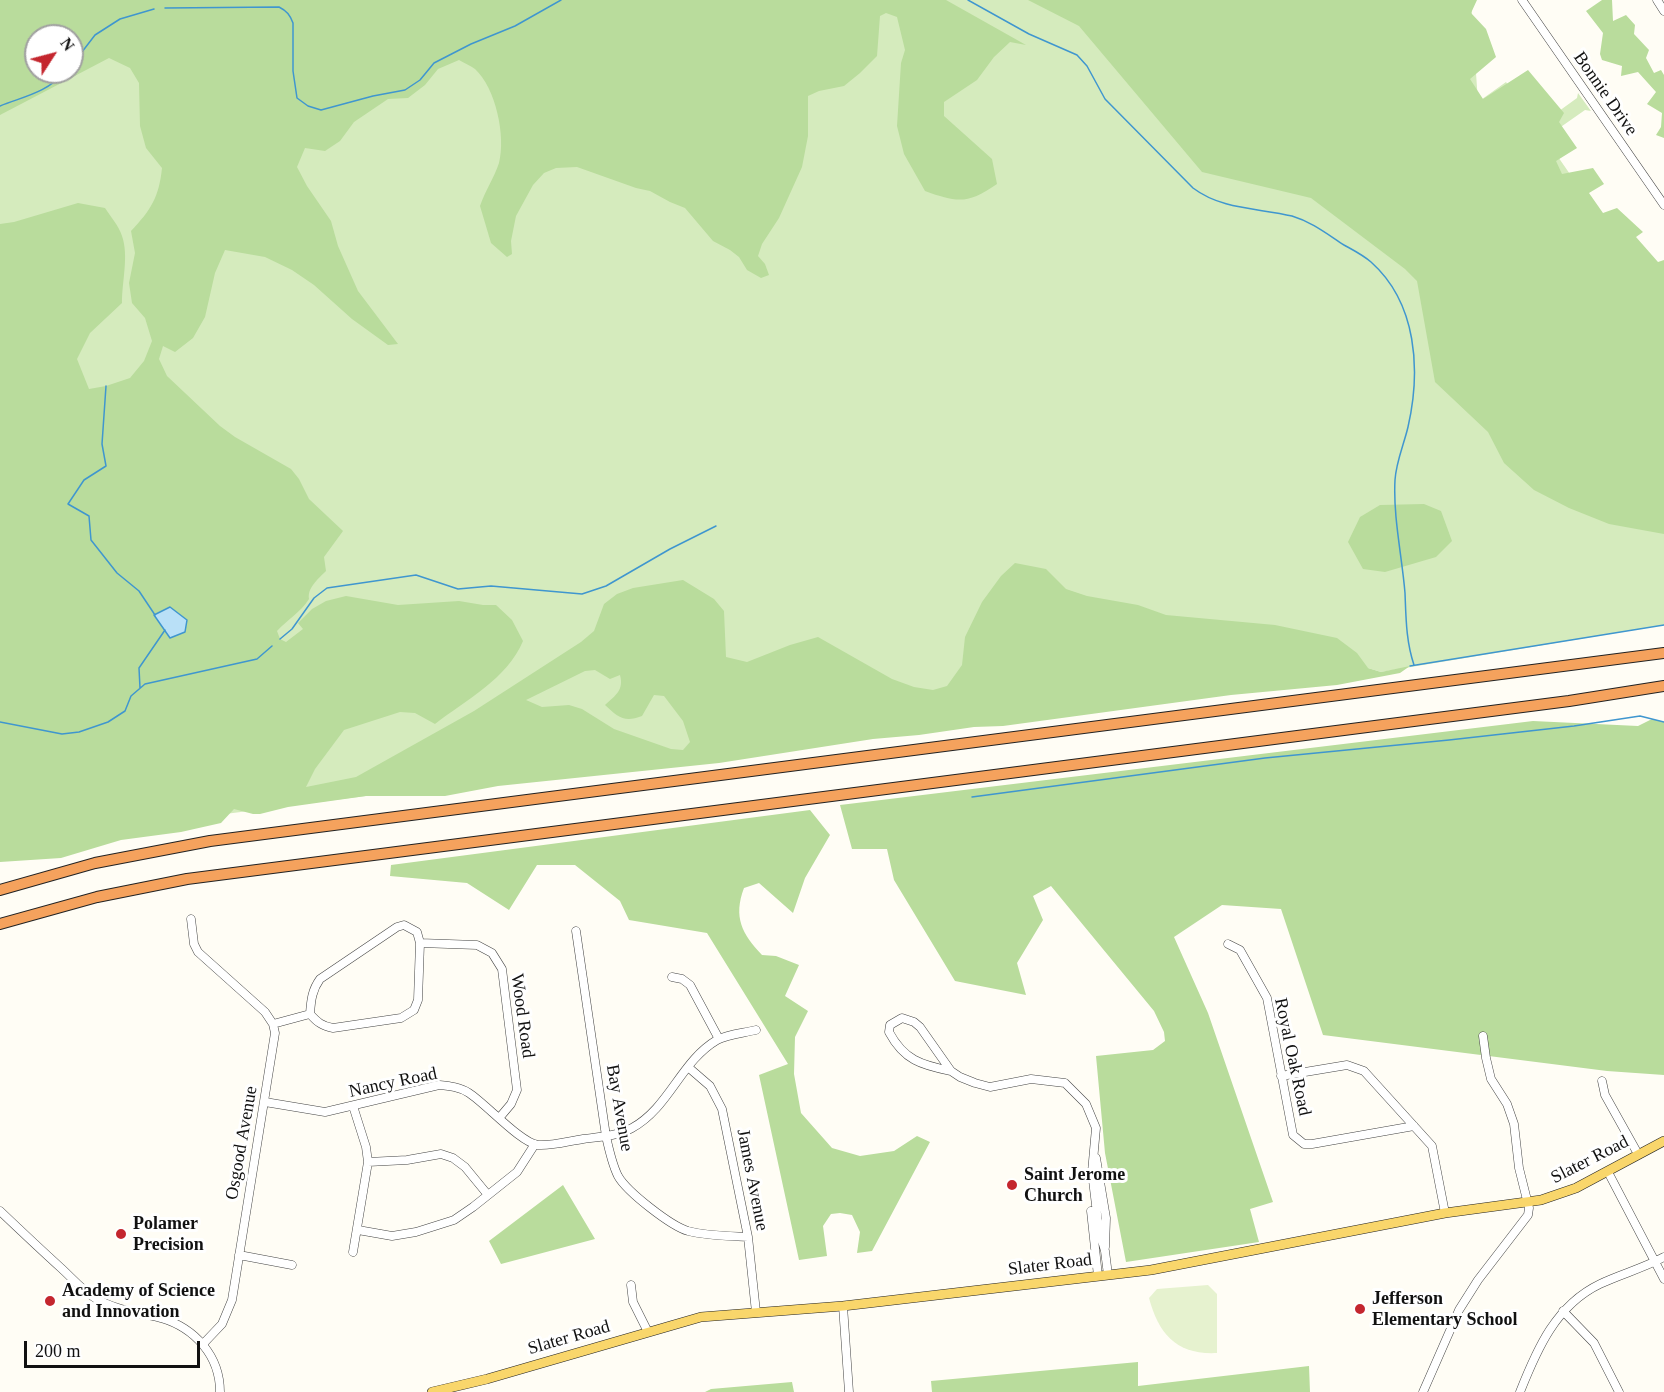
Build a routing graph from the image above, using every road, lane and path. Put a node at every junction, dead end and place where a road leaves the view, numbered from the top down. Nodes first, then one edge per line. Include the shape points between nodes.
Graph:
1 (1522, 0) edge
2 (1657, 0) edge
3 (1664, 11) edge
4 (1664, 205) edge
5 (1664, 648) edge
6 (1664, 653) edge
7 (1639, 656) junction
8 (1664, 686) edge
9 (1664, 693) edge
10 (1619, 694) junction
11 (0, 890) edge
12 (191, 919) dead end
13 (0, 924) edge
14 (576, 931) dead end
15 (420, 943) junction
16 (1228, 944) dead end
17 (672, 977) dead end
18 (310, 1014) junction
19 (273, 1024) junction
20 (756, 1030) dead end
21 (1484, 1036) dead end
22 (719, 1039) junction
23 (688, 1067) junction
24 (951, 1071) junction
25 (1281, 1076) junction
26 (1602, 1081) dead end
27 (265, 1102) junction
28 (353, 1106) junction
29 (500, 1117) junction
30 (1414, 1126) junction
31 (606, 1136) junction
32 (1664, 1141) edge
33 (535, 1144) junction
34 (1095, 1151) junction
35 (1638, 1154) junction
36 (368, 1162) junction
37 (1608, 1172) junction
38 (488, 1195) junction
39 (1527, 1202) junction
40 (0, 1211) edge
41 (1445, 1213) junction
42 (358, 1230) junction
43 (748, 1237) junction
44 (353, 1252) dead end
45 (239, 1255) junction
46 (1664, 1257) edge
47 (1656, 1261) junction
48 (292, 1265) dead end
49 (1103, 1275) junction
50 (1664, 1279) edge
51 (631, 1285) dead end
52 (843, 1306) junction
53 (1563, 1311) junction
54 (756, 1312) junction
55 (648, 1332) junction
56 (203, 1344) junction
57 (220, 1392) edge
58 (432, 1392) edge
59 (849, 1392) edge
60 (1423, 1392) edge
61 (1520, 1392) edge
62 (1619, 1392) edge

1 - 4 street, Bonnie Drive
2 - 3 street
5 - 7 highway
6 - 7 highway
7 - 11 highway via 210,842 112,859
8 - 10 highway
9 - 10 highway
10 - 13 highway via 196,878 97,897
12 - 19 street via 198,952 265,1012
14 - 31 street, Bay Avenue
15 - 18 street via 413,928 397,927 320,979 314,987
15 - 18 street via 418,1000 414,1010 401,1018 333,1028 324,1027
15 - 29 street, Wood Road via 477,945 492,953 502,969 517,1090 512,1104
16 - 25 street, Royal Oak Road via 1240,950 1266,998
17 - 22 street via 690,985
18 - 19 street
19 - 27 street, Osgood Avenue via 275,1041
20 - 22 street
21 - 39 street via 1491,1079 1514,1124
22 - 23 street
23 - 31 street via 642,1122 630,1130
23 - 43 street, James Avenue via 710,1086 722,1109
24 - 24 street via 914,1022 902,1018 890,1025 889,1032 904,1054
24 - 34 street via 990,1087 1031,1079 1065,1083 1086,1104 1096,1128
25 - 30 street via 1347,1065 1364,1071
25 - 30 street, Royal Oak Road via 1293,1135 1304,1144
26 - 35 street via 1605,1095
27 - 28 street, Nancy Road via 325,1112
27 - 45 street, Osgood Avenue
28 - 29 street, Nancy Road via 438,1085 468,1092
28 - 36 street
29 - 33 street, Nancy Road
30 - 41 street via 1432,1146
31 - 33 street
31 - 43 street, Bay Avenue via 620,1179 635,1197 684,1230 711,1236
32 - 35 main road, Slater Road
33 - 38 street via 517,1172
34 - 49 street via 1092,1172 1105,1251
34 - 49 street via 1088,1178
35 - 37 main road, Slater Road
36 - 38 street via 441,1154 465,1167
36 - 42 street
37 - 39 main road, Slater Road via 1559,1195
37 - 47 street
38 - 42 street via 454,1220 417,1232 392,1236
39 - 41 main road, Slater Road
39 - 60 street via 1527,1218 1459,1310
40 - 56 street via 93,1297 172,1322
41 - 49 main road, Slater Road via 1151,1270
42 - 44 street
43 - 54 street, James Avenue
45 - 48 street
45 - 56 street, Osgood Avenue via 228,1312
46 - 47 street
47 - 50 street
47 - 53 street via 1600,1284 1576,1297
49 - 52 main road, Slater Road
51 - 55 street via 633,1302
52 - 54 main road, Slater Road
52 - 59 street
53 - 61 street via 1535,1353
53 - 62 street via 1594,1342
54 - 55 main road, Slater Road via 701,1317
55 - 58 main road, Slater Road
56 - 57 street via 216,1366

